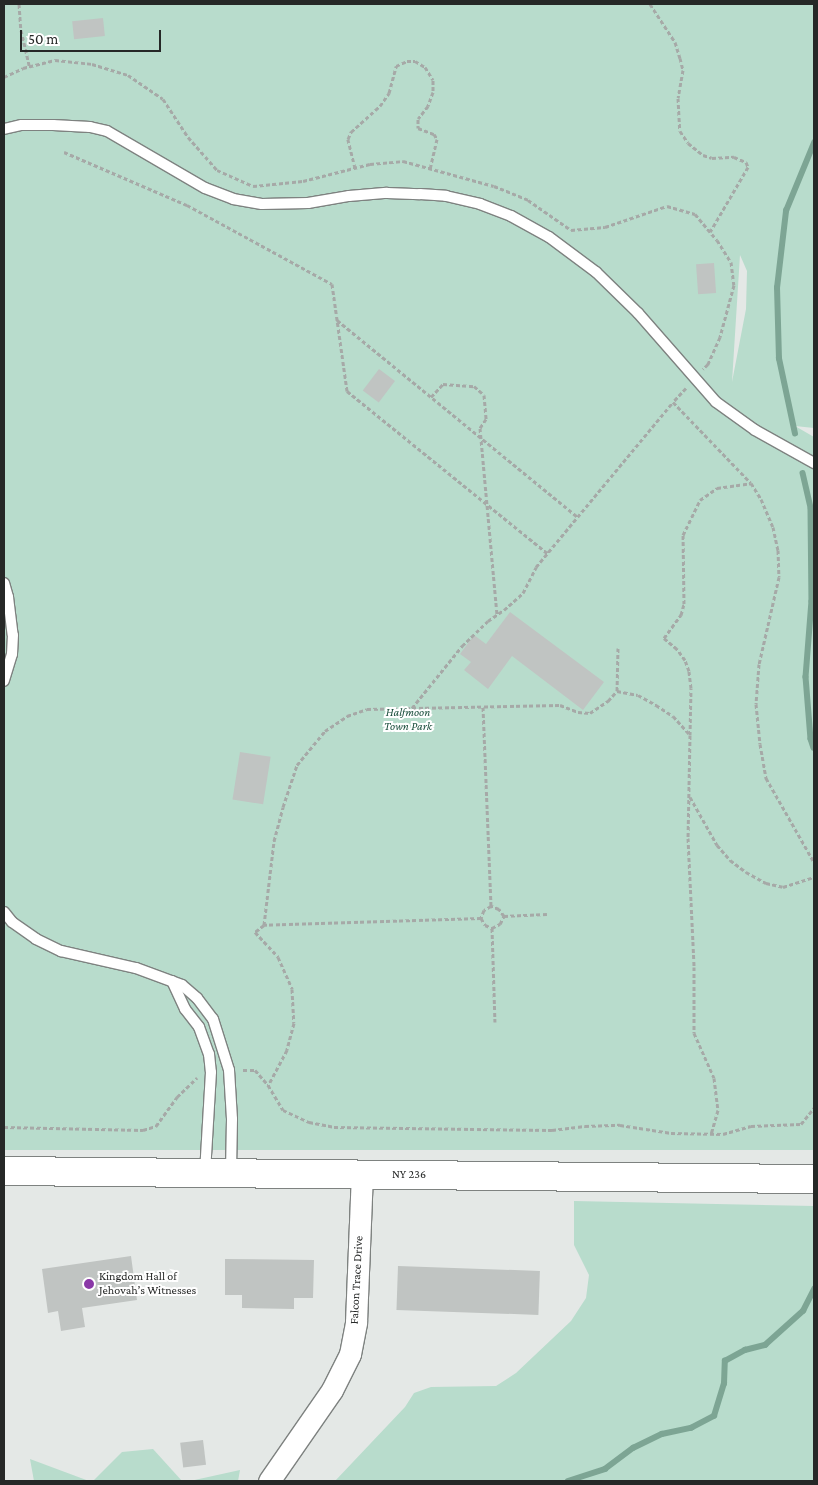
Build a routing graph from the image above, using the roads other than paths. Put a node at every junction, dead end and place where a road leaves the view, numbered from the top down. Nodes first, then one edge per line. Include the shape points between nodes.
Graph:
1 (4, 129) edge
2 (814, 463) edge
3 (4, 583) edge
4 (4, 680) edge
5 (4, 912) edge
6 (172, 981) junction
7 (4, 1171) edge
8 (218, 1174) junction
9 (362, 1175) junction
10 (814, 1179) edge
11 (269, 1481) edge

1 - 2 lane via 22,125 53,125 107,131 205,188 233,199 262,204 308,203 387,193 446,196 511,216 550,237 596,272 638,313 716,402 755,430
3 - 4 lane via 13,635 12,654
5 - 6 lane via 36,939 61,951 136,968
6 - 8 lane via 185,1009 199,1027 210,1054
6 - 8 lane via 182,985 213,1019 224,1048 232,1088
7 - 8 main road, NY 236 / NY 236
8 - 9 main road, NY 236 / NY 236
9 - 10 main road, NY 236 / NY 236
9 - 11 street, Falcon Trace Drive via 356,1322 350,1354 332,1390

